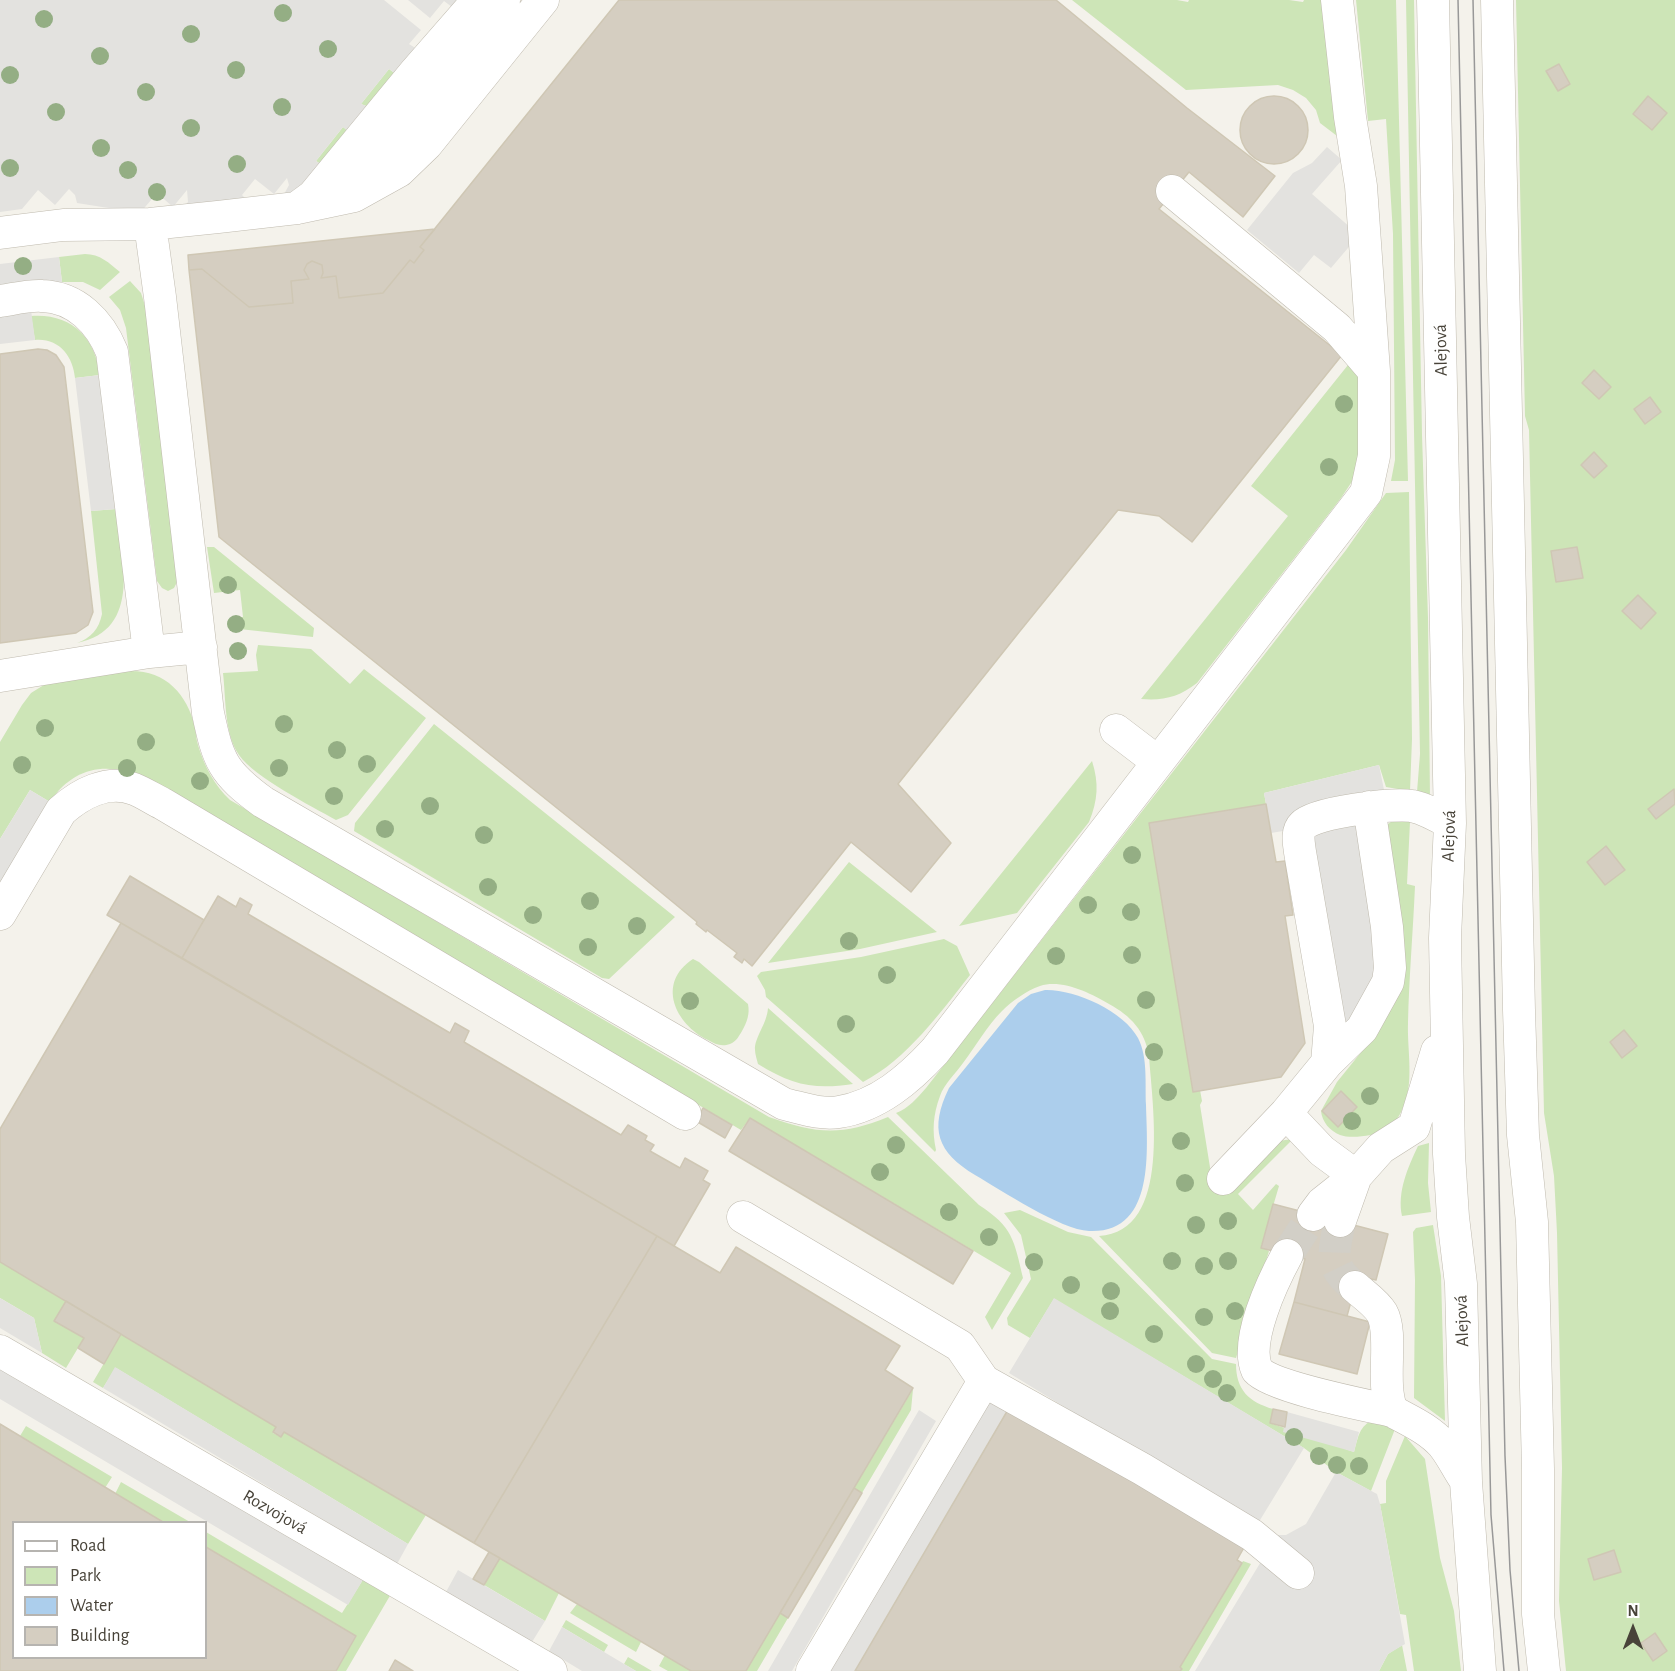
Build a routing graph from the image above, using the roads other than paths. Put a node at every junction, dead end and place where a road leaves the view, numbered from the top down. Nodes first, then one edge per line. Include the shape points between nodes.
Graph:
1 (478, 0) edge
2 (504, 0) edge
3 (543, 0) edge
4 (1337, 0) edge
5 (1433, 0) edge
6 (1497, 0) edge
7 (1172, 191) dead end
8 (354, 196) junction
9 (297, 208) junction
10 (150, 225) junction
11 (0, 233) edge
12 (0, 301) edge
13 (1374, 371) junction
14 (201, 646) junction
15 (149, 652) junction
16 (1, 683) edge
17 (1116, 730) dead end
18 (1158, 762) junction
19 (1369, 807) junction
20 (1450, 823) junction
21 (0, 914) edge
22 (1446, 1019) junction
23 (1327, 1063) junction
24 (1286, 1113) junction
25 (685, 1114) dead end
26 (1356, 1176) junction
27 (1223, 1179) dead end
28 (743, 1217) dead end
29 (1327, 1218) tunnel mouth
30 (1287, 1255) tunnel mouth
31 (1355, 1287) tunnel mouth
32 (0, 1351) edge
33 (984, 1381) junction
34 (1392, 1411) junction
35 (1466, 1482) junction
36 (1298, 1573) dead end
37 (551, 1671) edge
38 (812, 1671) edge
39 (1480, 1671) edge
40 (1544, 1671) edge

1 - 9 street via 313,196
2 - 8 street via 401,128
3 - 8 street via 427,144 399,171
4 - 13 street via 1361,186
5 - 20 street, Alejová
6 - 40 street via 1519,1022 1523,1135 1532,1222 1538,1614
7 - 13 street via 1337,328
8 - 9 street
9 - 10 street
10 - 11 street via 63,225
10 - 14 street
12 - 15 street via 43,296 77,305 101,330 112,352
13 - 18 street via 1374,456 1366,493
14 - 15 street
14 - 18 street via 214,742 224,765 240,785 322,837 732,1075 784,1104 813,1112 838,1112 877,1099 918,1069
15 - 16 street
17 - 18 street
19 - 20 street via 1413,806
19 - 23 street via 1387,927 1388,982 1362,1029
19 - 23 street via 1316,818 1299,832 1330,1026
20 - 22 street, Alejová via 1444,938
21 - 25 street via 61,811 95,789 132,788
22 - 26 street via 1414,1127 1381,1148
22 - 35 street, Alejová via 1449,1154 1461,1284
23 - 24 street
24 - 26 street via 1322,1151
24 - 27 street
26 - 29 street
28 - 33 street via 960,1346
30 - 34 street via 1266,1296 1253,1354 1257,1370 1268,1379
31 - 34 street via 1377,1306 1386,1321 1386,1386
32 - 37 street, Rozvojová
33 - 36 street via 1252,1535
33 - 38 street
34 - 35 street via 1433,1436
35 - 39 street, Alejová

